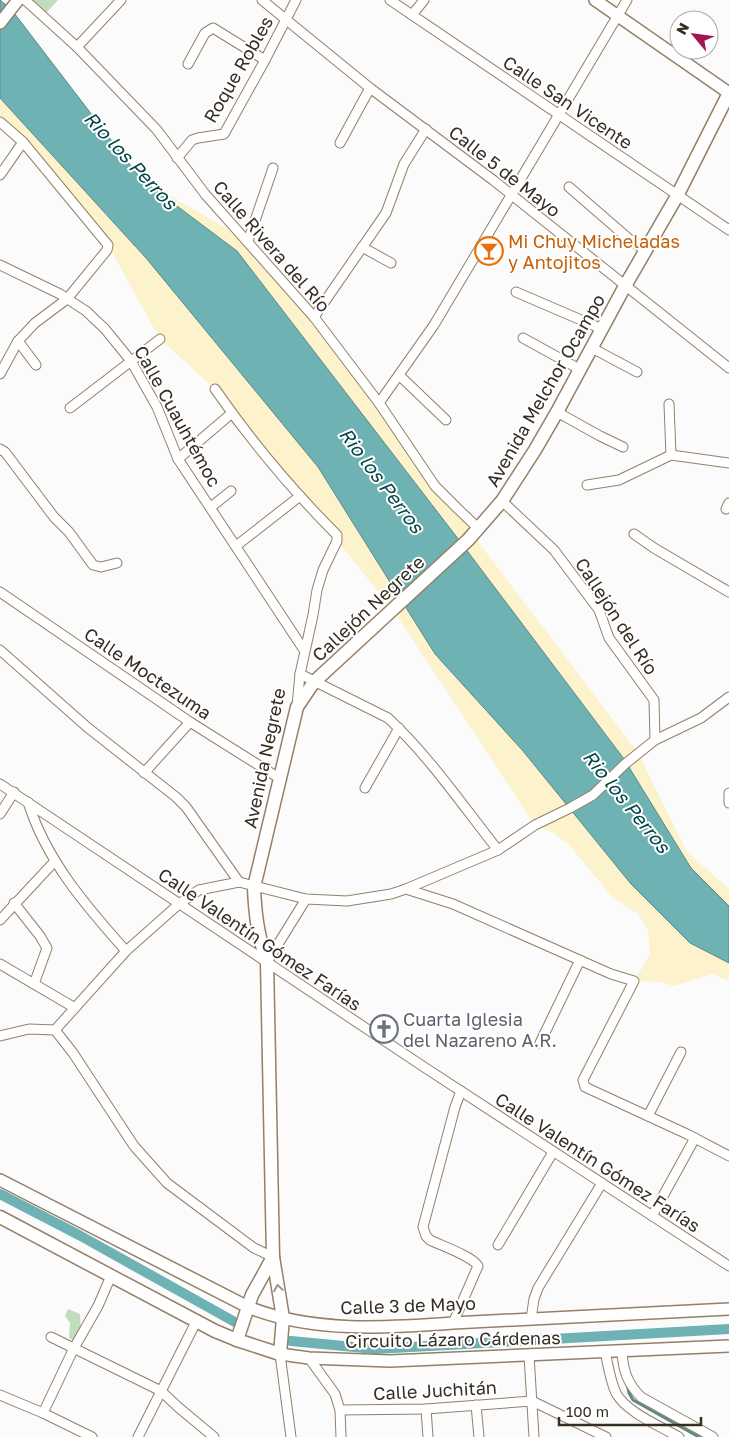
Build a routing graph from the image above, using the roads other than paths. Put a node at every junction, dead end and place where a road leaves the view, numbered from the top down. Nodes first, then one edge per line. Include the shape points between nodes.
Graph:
1 (25, 0) edge
2 (121, 0) edge
3 (262, 0) edge
4 (296, 0) edge
5 (390, 0) edge
6 (424, 0) edge
7 (596, 0) edge
8 (627, 0) edge
9 (14, 4) edge
10 (412, 15) junction
11 (618, 15) junction
12 (286, 18) junction
13 (0, 23) edge
14 (77, 47) junction
15 (265, 60) junction
16 (188, 64) dead end
17 (370, 88) junction
18 (729, 93) edge
19 (558, 114) junction
20 (0, 122) edge
21 (426, 129) junction
22 (23, 142) junction
23 (340, 143) dead end
24 (177, 158) junction
25 (273, 168) dead end
26 (0, 175) edge
27 (568, 187) dead end
28 (510, 194) junction
29 (677, 196) junction
30 (729, 230) edge
31 (248, 241) junction
32 (362, 247) junction
33 (645, 250) junction
34 (391, 263) dead end
35 (0, 265) edge
36 (625, 286) junction
37 (516, 292) dead end
38 (67, 299) junction
39 (314, 317) junction
40 (602, 329) junction
41 (523, 338) dead end
42 (160, 339) dead end
43 (18, 341) junction
44 (592, 348) junction
45 (131, 361) junction
46 (36, 365) dead end
47 (729, 368) edge
48 (580, 370) junction
49 (637, 372) dead end
50 (0, 374) edge
51 (399, 375) junction
52 (215, 389) dead end
53 (379, 403) junction
54 (669, 404) dead end
55 (70, 408) dead end
56 (557, 412) junction
57 (232, 414) junction
58 (446, 420) dead end
59 (623, 447) dead end
60 (0, 448) edge
61 (671, 456) junction
62 (178, 459) junction
63 (729, 463) edge
64 (586, 485) dead end
65 (231, 491) dead end
66 (300, 496) junction
67 (502, 500) junction
68 (210, 507) junction
69 (478, 528) junction
70 (634, 534) dead end
71 (468, 540) joint
72 (236, 546) junction
73 (117, 563) dead end
74 (0, 592) edge
75 (729, 592) edge
76 (0, 650) edge
77 (304, 650) junction
78 (300, 674) junction
79 (314, 682) junction
80 (729, 697) edge
81 (297, 707) junction
82 (190, 722) junction
83 (399, 728) junction
84 (654, 740) junction
85 (144, 773) junction
86 (279, 778) junction
87 (0, 784) edge
88 (365, 788) dead end
89 (14, 792) junction
90 (729, 792) edge
91 (28, 802) junction
92 (729, 803) edge
93 (0, 814) edge
94 (498, 850) junction
95 (55, 861) junction
96 (239, 882) junction
97 (254, 887) junction
98 (406, 889) junction
99 (306, 900) junction
100 (14, 903) junction
101 (179, 904) junction
102 (0, 920) edge
103 (126, 951) junction
104 (580, 960) junction
105 (267, 962) junction
106 (0, 964) edge
107 (34, 984) junction
108 (75, 1008) junction
109 (55, 1030) junction
110 (0, 1036) edge
111 (540, 1043) dead end
112 (681, 1052) dead end
113 (461, 1091) junction
114 (648, 1116) junction
115 (695, 1138) junction
116 (553, 1152) junction
117 (729, 1156) edge
118 (0, 1180) edge
119 (602, 1183) junction
120 (652, 1216) junction
121 (0, 1217) edge
122 (498, 1245) dead end
123 (273, 1257) junction
124 (729, 1266) edge
125 (111, 1276) junction
126 (248, 1307) junction
127 (729, 1309) edge
128 (283, 1318) junction
129 (531, 1319) junction
130 (196, 1322) junction
131 (453, 1322) junction
132 (51, 1337) dead end
133 (237, 1340) junction
134 (729, 1346) edge
135 (74, 1348) junction
136 (605, 1351) junction
137 (622, 1351) junction
138 (280, 1354) junction
139 (529, 1355) junction
140 (309, 1358) junction
141 (161, 1392) junction
142 (0, 1395) edge
143 (532, 1401) junction
144 (476, 1405) junction
145 (426, 1409) junction
146 (340, 1410) junction
147 (43, 1413) junction
148 (92, 1437) edge
149 (138, 1437) edge
150 (214, 1437) edge
151 (291, 1437) edge
152 (341, 1437) edge
153 (428, 1437) edge
154 (479, 1437) edge
155 (534, 1437) edge
156 (605, 1437) edge
157 (679, 1437) edge
158 (713, 1437) edge

1 - 14 street, Calle Rivera del Río
2 - 14 street
3 - 12 street, Calle 5 de Mayo
4 - 12 street, Roque Robles
5 - 10 street, Calle San Vicente
6 - 10 street
7 - 11 street
8 - 11 street
9 - 13 street
10 - 19 street, Calle San Vicente
11 - 18 street
11 - 19 street
12 - 15 street, Roque Robles
12 - 17 street, Calle 5 de Mayo
14 - 24 street, Calle Rivera del Río via 157,130
15 - 16 street via 213,28 205,33
15 - 24 street, Roque Robles via 224,134 192,140
17 - 21 street, Calle 5 de Mayo
17 - 23 street
18 - 29 main road, Avenida Melchor Ocampo
19 - 28 street
19 - 29 street, Calle San Vicente
20 - 22 street
21 - 28 street, Calle 5 de Mayo
21 - 32 street via 404,164 386,213
22 - 26 street
22 - 38 street via 108,245
24 - 31 street, Calle Rivera del Río
25 - 31 street
27 - 33 street
28 - 36 street, Calle 5 de Mayo
28 - 51 street via 434,325
29 - 30 street, Calle San Vicente
29 - 33 main road, Avenida Melchor Ocampo
31 - 39 street, Calle Rivera del Río
32 - 34 street
32 - 39 street
33 - 36 main road, Avenida Melchor Ocampo
35 - 38 street, Calle Cuauhtémoc
36 - 40 main road, Avenida Melchor Ocampo
36 - 47 street, Calle 5 de Mayo
37 - 40 street
38 - 43 street via 35,323
38 - 45 street, Calle Cuauhtémoc via 99,323
39 - 53 street, Calle Rivera del Río
40 - 44 main road, Avenida Melchor Ocampo
41 - 48 street
42 - 45 street
43 - 46 street
43 - 50 street
44 - 48 main road, Avenida Melchor Ocampo
44 - 49 street
45 - 55 street
45 - 62 street, Calle Cuauhtémoc via 158,407
48 - 56 main road, Avenida Melchor Ocampo
51 - 53 street
51 - 58 street
52 - 57 street
53 - 69 street, Calle Rivera del Río via 435,486
54 - 61 street
56 - 59 street
56 - 67 main road, Avenida Melchor Ocampo
57 - 62 street
57 - 66 street
60 - 73 street via 93,565 101,567
61 - 63 street
61 - 64 street via 619,480
62 - 68 street, Calle Cuauhtémoc
65 - 68 street
66 - 72 street
66 - 77 street, Avenida Negrete via 337,535 316,590
67 - 69 main road, Avenida Melchor Ocampo
67 - 84 street, Callejón del Río via 554,550 599,610 610,638 654,700
68 - 72 street, Calle Cuauhtémoc
69 - 71 main road, Avenida Melchor Ocampo
70 - 75 street
71 - 79 main road, Callejón Negrete
72 - 77 street, Calle Cuauhtémoc
74 - 82 street, Calle Moctezuma
76 - 85 street
77 - 78 street, Avenida Negrete
78 - 79 street
78 - 81 street, Avenida Negrete
79 - 81 main road, Callejón Negrete
79 - 83 street via 378,712
80 - 84 street via 701,718
81 - 86 main road, Avenida Negrete
82 - 85 street
82 - 86 street, Calle Moctezuma
83 - 88 street
83 - 94 street
84 - 94 street via 593,795 535,825
85 - 96 street via 186,807
86 - 97 main road, Avenida Negrete
87 - 89 street, Calle Valentín Gómez Farías
89 - 91 street, Calle Valentín Gómez Farías
89 - 93 street
90 - 92 street
91 - 95 street
91 - 101 street, Calle Valentín Gómez Farías
94 - 98 street
95 - 100 street
95 - 103 street via 86,907
96 - 97 street
96 - 101 street via 199,890
97 - 99 street
97 - 105 main road, Avenida Negrete via 259,939
98 - 99 street via 347,901
98 - 104 street via 453,904
99 - 105 street
100 - 102 street
100 - 107 street via 47,948
101 - 103 street
101 - 105 street, Calle Valentín Gómez Farías
103 - 108 street
104 - 111 street
104 - 114 street via 634,981 583,1080 586,1087
105 - 113 street, Calle Valentín Gómez Farías
105 - 123 main road, Avenida Negrete
106 - 107 street
107 - 108 street
108 - 109 street
109 - 110 street via 29,1030
109 - 123 street via 134,1146 167,1183 254,1248
112 - 114 street
113 - 116 street, Calle Valentín Gómez Farías
113 - 131 street via 423,1227 430,1240 478,1266
114 - 115 street
115 - 117 street
115 - 120 street
116 - 119 street, Calle Valentín Gómez Farías
116 - 122 street
118 - 126 street, Calle 3 de Mayo
119 - 120 street, Calle Valentín Gómez Farías
119 - 129 street via 538,1288
120 - 124 street, Calle Valentín Gómez Farías
121 - 125 main road, Circuito Lázaro Cárdenas
123 - 126 main road
128 -> 123 main road, Avenida Negrete
125 - 130 main road, Circuito Lázaro Cárdenas
125 - 135 street
126 - 128 street, Calle 3 de Mayo
126 - 133 main road
127 - 129 street, Calle 3 de Mayo
128 - 131 street, Calle 3 de Mayo via 340,1326
128 - 138 main road, Avenida Negrete
129 - 131 street, Calle 3 de Mayo
130 - 133 main road, Circuito Lázaro Cárdenas
130 - 141 street
132 - 135 street
133 - 138 main road, Circuito Lázaro Cárdenas
134 - 137 street, Circuito Lázaro Cárdenas
135 - 141 street
135 - 147 street
136 - 137 street, Circuito Lázaro Cárdenas
136 - 139 street, Circuito Lázaro Cárdenas
136 - 157 street via 611,1380 622,1401
137 - 158 street via 622,1367 632,1387 641,1396
138 - 140 street, Circuito Lázaro Cárdenas
138 - 151 street
139 - 140 street, Circuito Lázaro Cárdenas via 390,1361
139 - 143 street
140 - 146 street via 335,1394
141 - 149 street
141 - 150 street
142 - 147 street
143 - 144 street, Calle Juchitán
143 - 155 street
143 - 156 street
144 - 145 street, Calle Juchitán
144 - 154 street
145 - 146 street, Calle Juchitán
145 - 153 street
146 - 152 street
147 - 148 street

